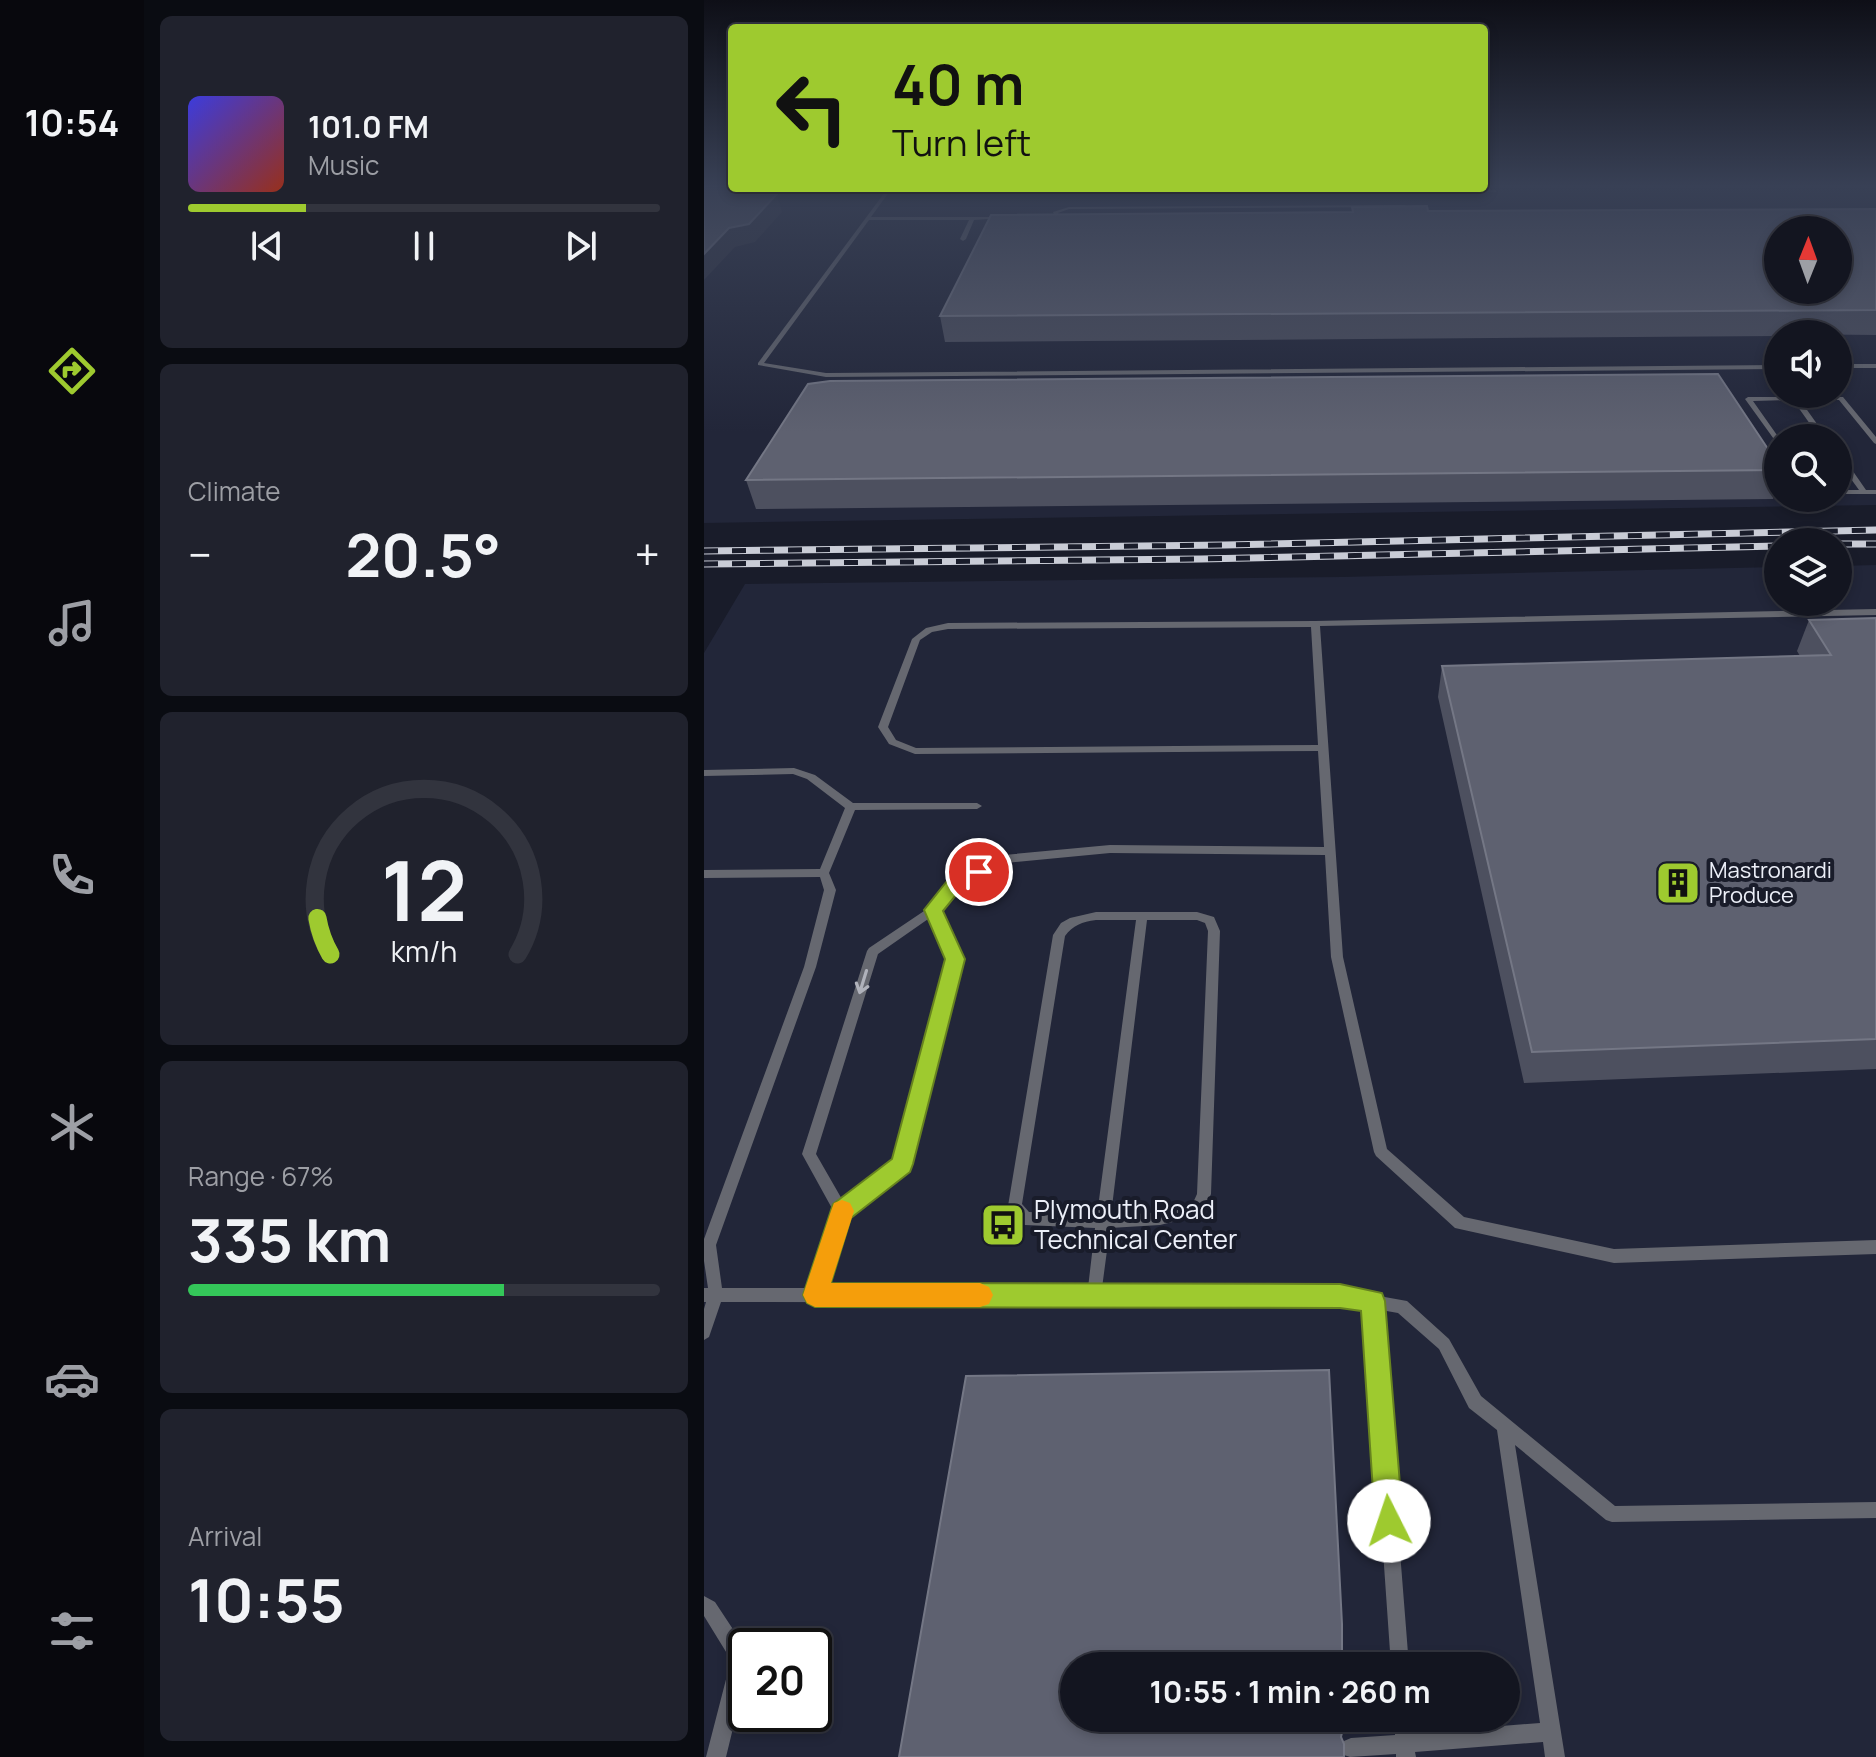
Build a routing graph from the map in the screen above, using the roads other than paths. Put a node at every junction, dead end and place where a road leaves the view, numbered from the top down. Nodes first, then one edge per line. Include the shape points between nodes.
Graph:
1 (831, 268) edge
2 (1852, 366) edge
3 (1876, 366) edge
4 (1764, 367) edge
5 (1764, 398) edge
6 (1849, 408) edge
7 (1766, 424) edge
8 (1876, 442) edge
9 (1852, 475) edge
10 (1852, 492) edge
11 (1864, 492) junction
12 (1876, 492) edge
13 (1876, 612) edge
14 (1315, 624) junction
15 (1324, 748) junction
16 (704, 773) edge
17 (977, 806) dead end
18 (851, 807) junction
19 (1330, 851) junction
20 (824, 873) junction
21 (704, 874) edge
22 (934, 910) junction
23 (1142, 916) junction
24 (841, 1211) junction
25 (1104, 1219) junction
26 (1876, 1247) edge
27 (710, 1295) edge
28 (815, 1295) junction
29 (1094, 1296) junction
30 (1373, 1301) junction
31 (704, 1332) edge
32 (1504, 1426) junction
33 (1876, 1510) edge
34 (704, 1605) edge
35 (1399, 1652) edge
36 (1551, 1732) junction
37 (1351, 1748) dead end
38 (1406, 1750) edge
39 (716, 1757) edge
40 (1555, 1757) edge

1 - 4 lane via 760,364 826,375
2 - 3 lane
5 - 7 lane via 1748,399
6 - 8 lane
9 - 11 lane
10 - 11 lane
11 - 12 lane
13 - 14 lane
14 - 15 lane
14 - 15 lane via 929,630 916,639 883,727 892,742 915,751
15 - 19 lane
16 - 18 lane via 794,771 811,777
17 - 18 lane
18 - 20 lane
19 - 22 lane via 1110,849 1004,859 954,885
19 - 26 lane via 1337,957 1381,1152 1460,1223 1614,1256
20 - 21 lane
20 - 27 lane via 830,890 810,967 709,1245
22 - 24 lane via 955,959 902,1164
22 -> 24 lane via 873,951 809,1154
23 - 25 lane
23 - 25 lane via 1197,916 1210,920 1214,931 1204,1194 1197,1210 1177,1218
23 - 25 lane via 1079,917 1064,924 1059,935 1015,1206 1025,1218
24 - 28 lane
25 - 29 lane
27 - 28 lane
27 - 31 lane
28 - 29 lane
29 - 30 lane via 1340,1296
30 - 32 lane via 1402,1306 1444,1344 1475,1402
30 - 35 lane
32 - 33 lane via 1612,1514
32 - 36 lane
34 - 39 lane via 741,1658
36 - 38 lane
36 - 40 lane
37 - 38 lane

